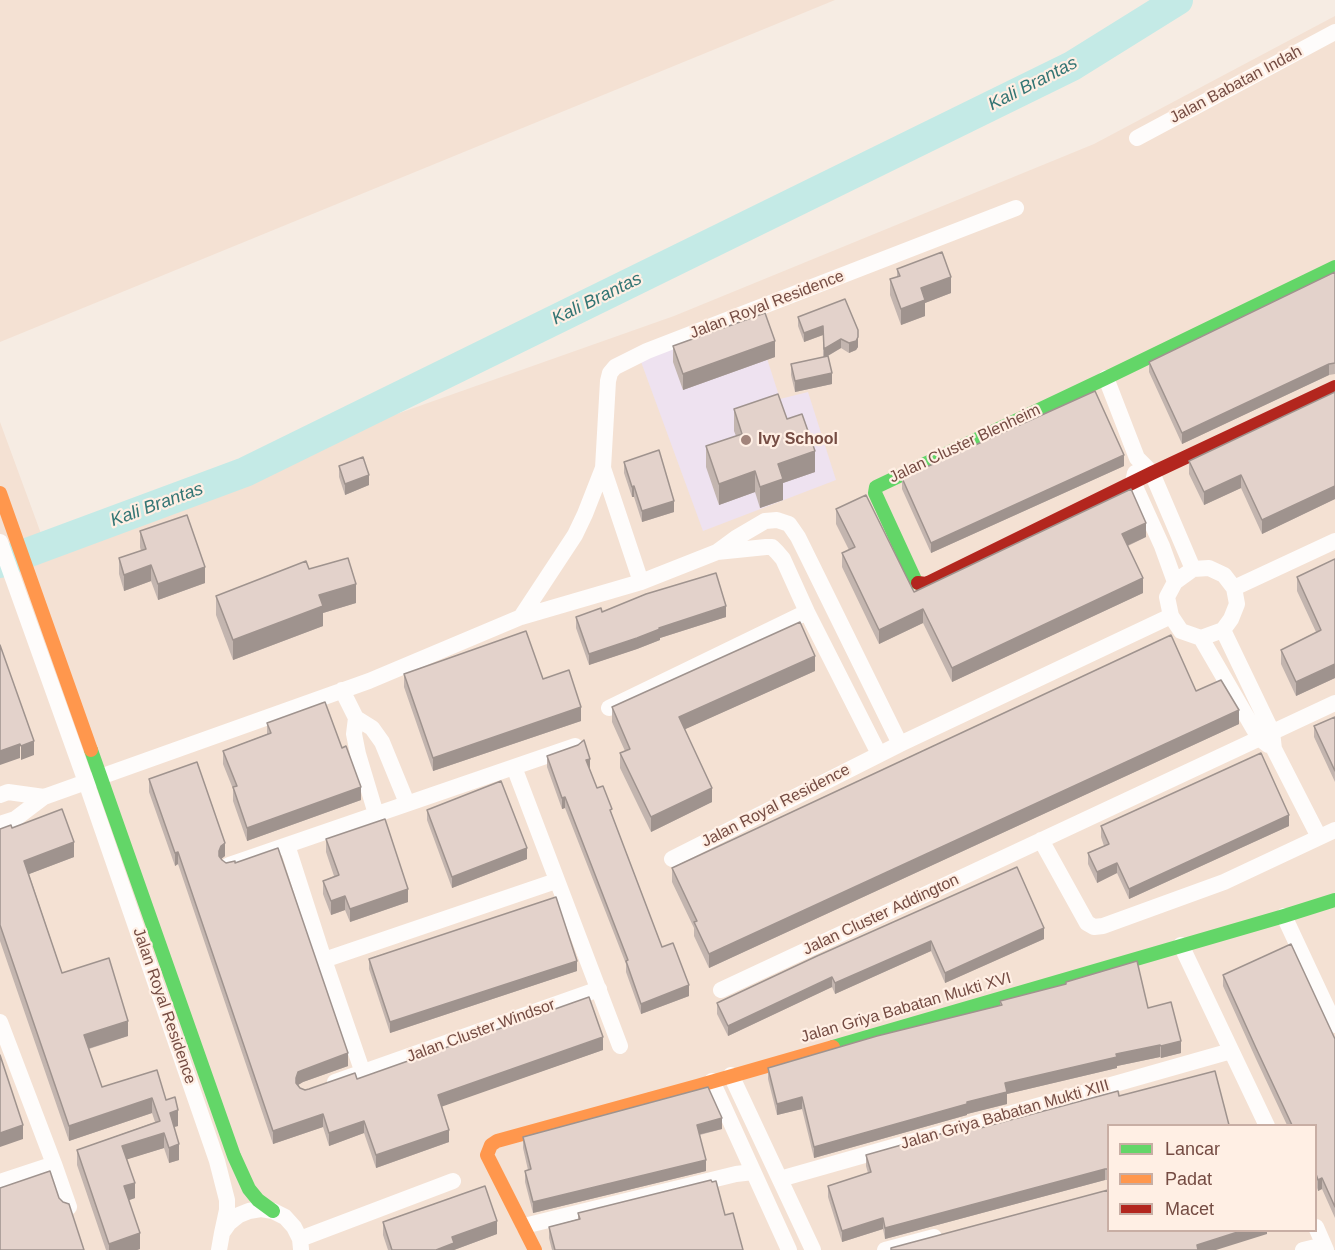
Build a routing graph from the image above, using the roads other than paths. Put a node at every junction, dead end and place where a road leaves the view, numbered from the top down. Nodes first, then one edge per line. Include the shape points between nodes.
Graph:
1 (1335, 32) edge
2 (1137, 138) dead end
3 (1016, 208) dead end
4 (1335, 267) edge
5 (1106, 378) junction
6 (1335, 387) edge
7 (1137, 458) junction
8 (603, 468) junction
9 (1152, 473) junction
10 (1133, 482) junction
11 (0, 493) edge
12 (8, 538) edge
13 (1335, 541) edge
14 (714, 553) junction
15 (1193, 569) junction
16 (16, 573) edge
17 (641, 582) junction
18 (1175, 582) junction
19 (1234, 588) junction
20 (807, 612) junction
21 (1170, 616) junction
22 (521, 617) junction
23 (1223, 630) junction
24 (1201, 638) junction
25 (342, 690) junction
26 (1335, 702) edge
27 (609, 708) dead end
28 (356, 718) junction
29 (1268, 740) junction
30 (900, 744) junction
31 (575, 746) edge
32 (879, 754) junction
33 (514, 767) junction
34 (94, 779) junction
35 (0, 795) edge
36 (44, 797) junction
37 (407, 803) junction
38 (376, 814) junction
39 (0, 824) edge
40 (1335, 830) edge
41 (1319, 837) junction
42 (1041, 840) junction
43 (286, 845) junction
44 (672, 859) dead end
45 (229, 865) edge
46 (556, 881) junction
47 (1335, 900) edge
48 (1284, 916) junction
49 (1181, 945) junction
50 (324, 960) junction
51 (599, 989) junction
52 (721, 990) dead end
53 (0, 1022) edge
54 (1335, 1025) edge
55 (620, 1046) dead end
56 (1232, 1051) junction
57 (363, 1073) junction
58 (731, 1075) junction
59 (712, 1081) junction
60 (316, 1089) edge
61 (1267, 1124) edge
62 (54, 1164) junction
63 (753, 1172) junction
64 (780, 1179) junction
65 (453, 1181) dead end
66 (0, 1182) edge
67 (69, 1207) edge
68 (273, 1211) junction
69 (524, 1226) junction
70 (1317, 1229) edge
71 (952, 1232) edge
72 (222, 1233) junction
73 (301, 1245) edge
74 (1325, 1247) edge
75 (219, 1250) edge
76 (535, 1250) edge
77 (789, 1250) edge
78 (813, 1250) edge
79 (885, 1250) edge
80 (1303, 1250) edge

1 - 2 street, Jalan Babatan Indah
3 - 8 street, Jalan Royal Residence via 620,363 608,381
4 - 5 street, Jalan Cluster Blenheim
5 - 7 street
5 - 10 street, Jalan Cluster Blenheim via 880,484 875,493 916,582 926,584
6 - 9 street, Jalan Cluster Blenheim
7 - 9 street
7 - 10 street
8 - 17 street, Jalan Royal Residence
8 - 22 street, Jalan Royal Residence via 575,535
9 - 10 street, Jalan Cluster Blenheim
9 - 15 street
10 - 18 street
11 - 12 street, Jalan Royal Residence
12 - 16 street, Jalan Royal Residence
13 - 19 street
14 - 17 street
14 - 20 street via 772,547 783,560
14 - 30 street via 765,521 789,524
15 - 18 street
15 - 19 street via 1209,568 1224,575
16 - 34 street, Jalan Royal Residence
17 - 22 street
18 - 21 street via 1167,597
19 - 23 street via 1236,604
20 - 27 street
20 - 32 street
21 - 24 street via 1181,631
21 - 30 street, Jalan Royal Residence
22 - 25 street
23 - 24 street
23 - 29 street
24 - 29 street
25 - 28 street
25 - 34 street
26 - 29 street, Jalan Cluster Addington
28 - 37 street via 372,728 382,742
28 - 38 street via 358,754
29 - 41 street
29 - 42 street, Jalan Cluster Addington
30 - 32 street, Jalan Royal Residence
31 - 33 street
32 - 44 street, Jalan Royal Residence
33 - 37 street
33 - 46 street
34 - 36 street
34 - 68 street, Jalan Royal Residence via 234,1156 249,1189
34 - 72 street, Jalan Royal Residence via 217,1161 227,1200
35 - 36 street via 8,792
36 - 39 street via 15,819
37 - 38 street
38 - 43 street
40 - 41 street
41 - 42 street via 1224,882 1094,927 1087,923
42 - 52 street, Jalan Cluster Addington
43 - 45 street
43 - 50 street
46 - 50 street
46 - 51 street
47 - 48 street, Jalan Griya Babatan Mukti XVI
48 - 49 street, Jalan Griya Babatan Mukti XVI
48 - 54 street
49 - 56 street
49 - 58 street, Jalan Griya Babatan Mukti XVI
50 - 57 street
51 - 55 street
51 - 57 street, Jalan Cluster Windsor
53 - 62 street
56 - 61 street
56 - 64 street, Jalan Griya Babatan Mukti XIII
57 - 60 street, Jalan Cluster Windsor
58 - 59 street, Jalan Griya Babatan Mukti XVI
58 - 64 street
59 - 63 street
59 - 69 street, Jalan Griya Babatan Mukti XVI via 491,1144 490,1160
62 - 66 street
62 - 67 street
63 - 69 street
63 - 77 street
64 - 78 street
65 - 73 street
68 - 72 street via 261,1209 238,1215
68 - 73 street via 294,1227
69 - 76 street
70 - 74 street
71 - 79 street
72 - 75 street, Jalan Royal Residence
74 - 80 street

